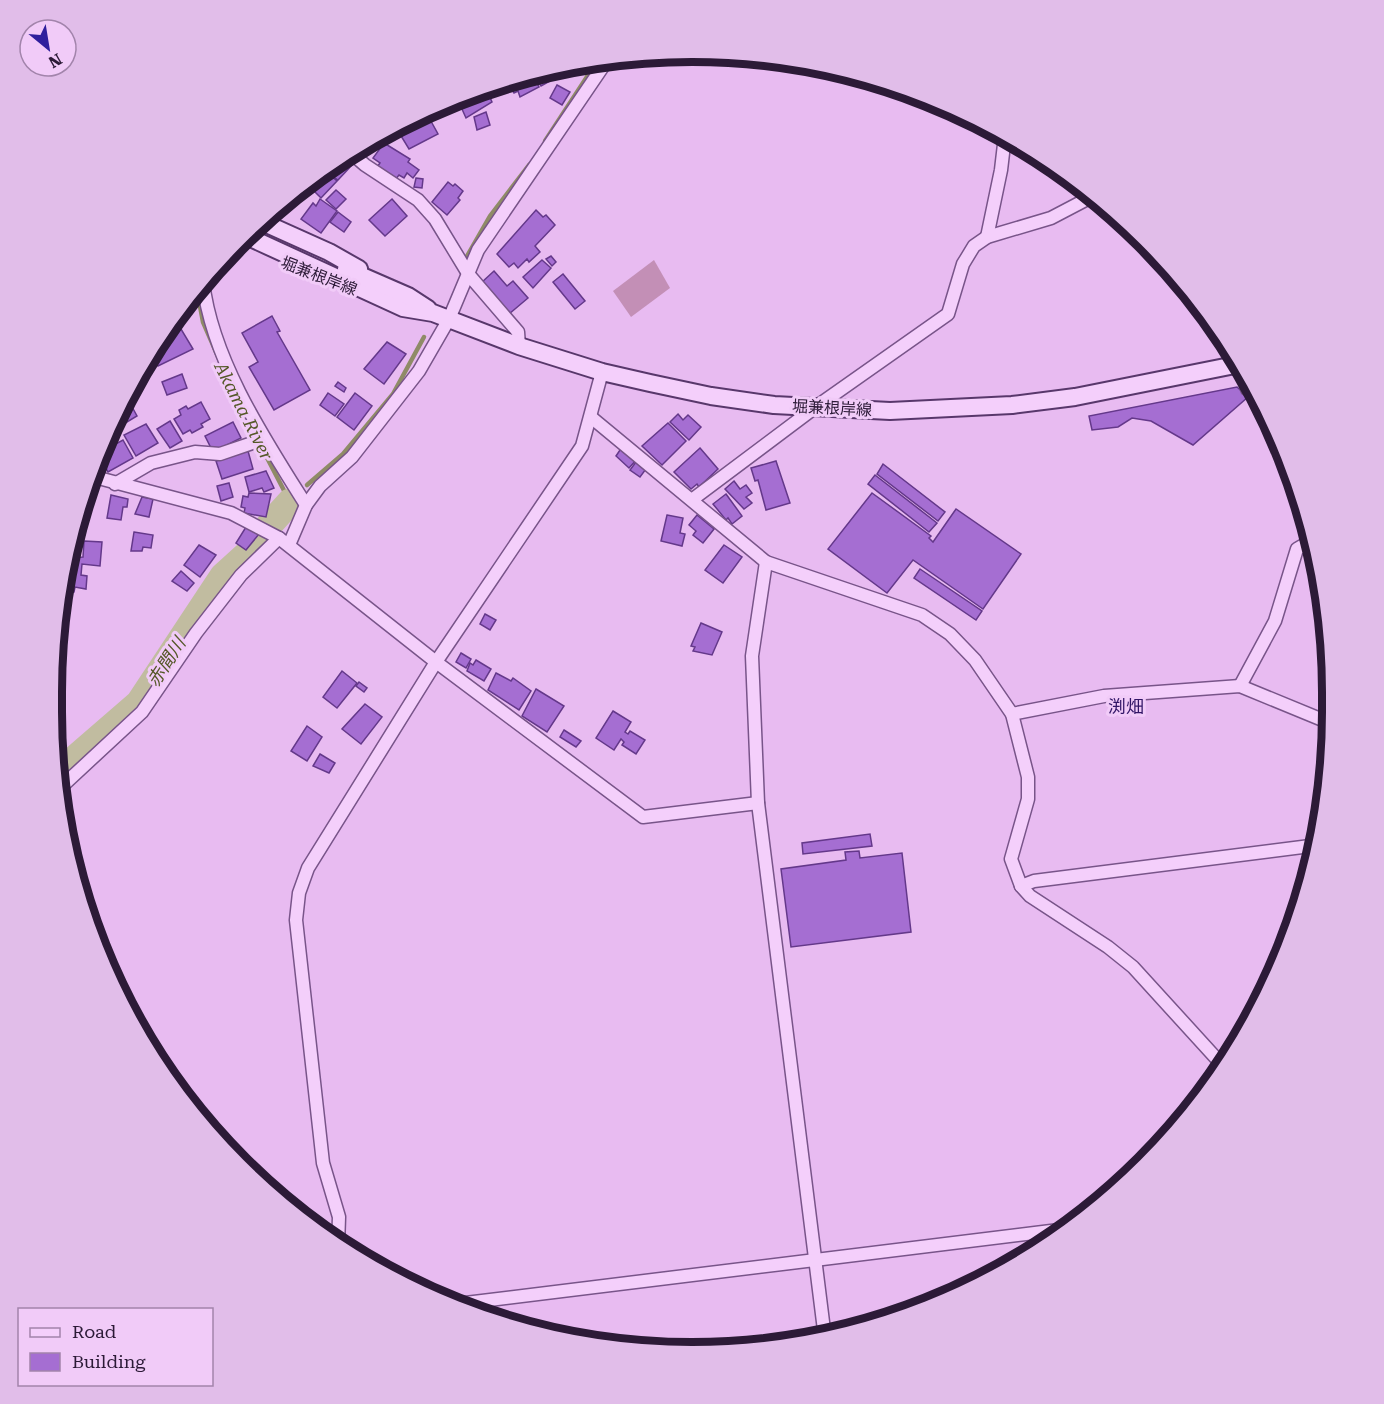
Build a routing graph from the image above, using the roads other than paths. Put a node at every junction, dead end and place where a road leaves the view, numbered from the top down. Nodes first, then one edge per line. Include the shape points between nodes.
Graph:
1 (601, 68) edge
2 (1004, 144) edge
3 (357, 159) edge
4 (1086, 200) edge
5 (269, 225) edge
6 (261, 232) edge
7 (987, 237) junction
8 (254, 239) edge
9 (246, 246) edge
10 (464, 267) junction
11 (204, 293) edge
12 (406, 302) junction
13 (450, 319) junction
14 (519, 346) junction
15 (1232, 368) edge
16 (602, 372) junction
17 (813, 409) junction
18 (592, 417) junction
19 (259, 441) junction
20 (99, 479) edge
21 (115, 484) junction
22 (693, 499) junction
23 (306, 505) junction
24 (284, 542) junction
25 (1305, 545) edge
26 (766, 562) junction
27 (436, 662) junction
28 (1240, 686) junction
29 (1012, 714) junction
30 (1322, 720) edge
31 (66, 782) edge
32 (758, 803) junction
33 (1307, 846) edge
34 (1021, 886) junction
35 (1217, 1060) edge
36 (1049, 1231) edge
37 (338, 1233) edge
38 (815, 1259) junction
39 (471, 1302) edge
40 (824, 1328) edge

1 - 10 street
2 - 7 street
3 - 10 street via 418,200 435,219
4 - 7 street via 1051,218
5 - 12 main road, 堀兼根岸線 via 329,252
6 - 12 main road, 堀兼根岸線
7 - 17 street via 974,246 963,264 948,314
8 - 12 main road, 堀兼根岸線
9 - 12 main road, 堀兼根岸線 via 295,268
10 - 13 street
10 - 14 street via 518,332
11 - 19 street via 222,352
12 - 13 main road, 堀兼根岸線
13 - 14 main road, 堀兼根岸線
13 - 23 street via 382,422
14 - 16 main road, 堀兼根岸線
15 - 17 main road, 堀兼根岸線 via 1012,405 890,411
16 - 17 main road, 堀兼根岸線 via 711,396
16 - 18 street
17 - 22 street
18 - 22 street
18 - 27 street via 582,446
19 - 21 street via 220,454 195,452 151,463
19 - 23 street
20 - 21 street
21 - 24 street via 231,513
22 - 26 street
23 - 24 street
24 - 27 street
24 - 31 street via 241,575 142,712
25 - 28 street via 1297,549 1275,621
26 - 29 street via 922,615 950,634 975,660
26 - 32 street via 752,656
27 - 32 street via 643,817
27 - 37 street via 308,868 299,893 296,920 318,1117 325,1176 339,1216
28 - 29 street via 1104,696
28 - 30 street
29 - 34 street via 1028,777 1028,799 1011,859
32 - 38 street
33 - 34 street via 1034,881
34 - 35 street via 1133,967
36 - 38 street
38 - 39 street
38 - 40 street

